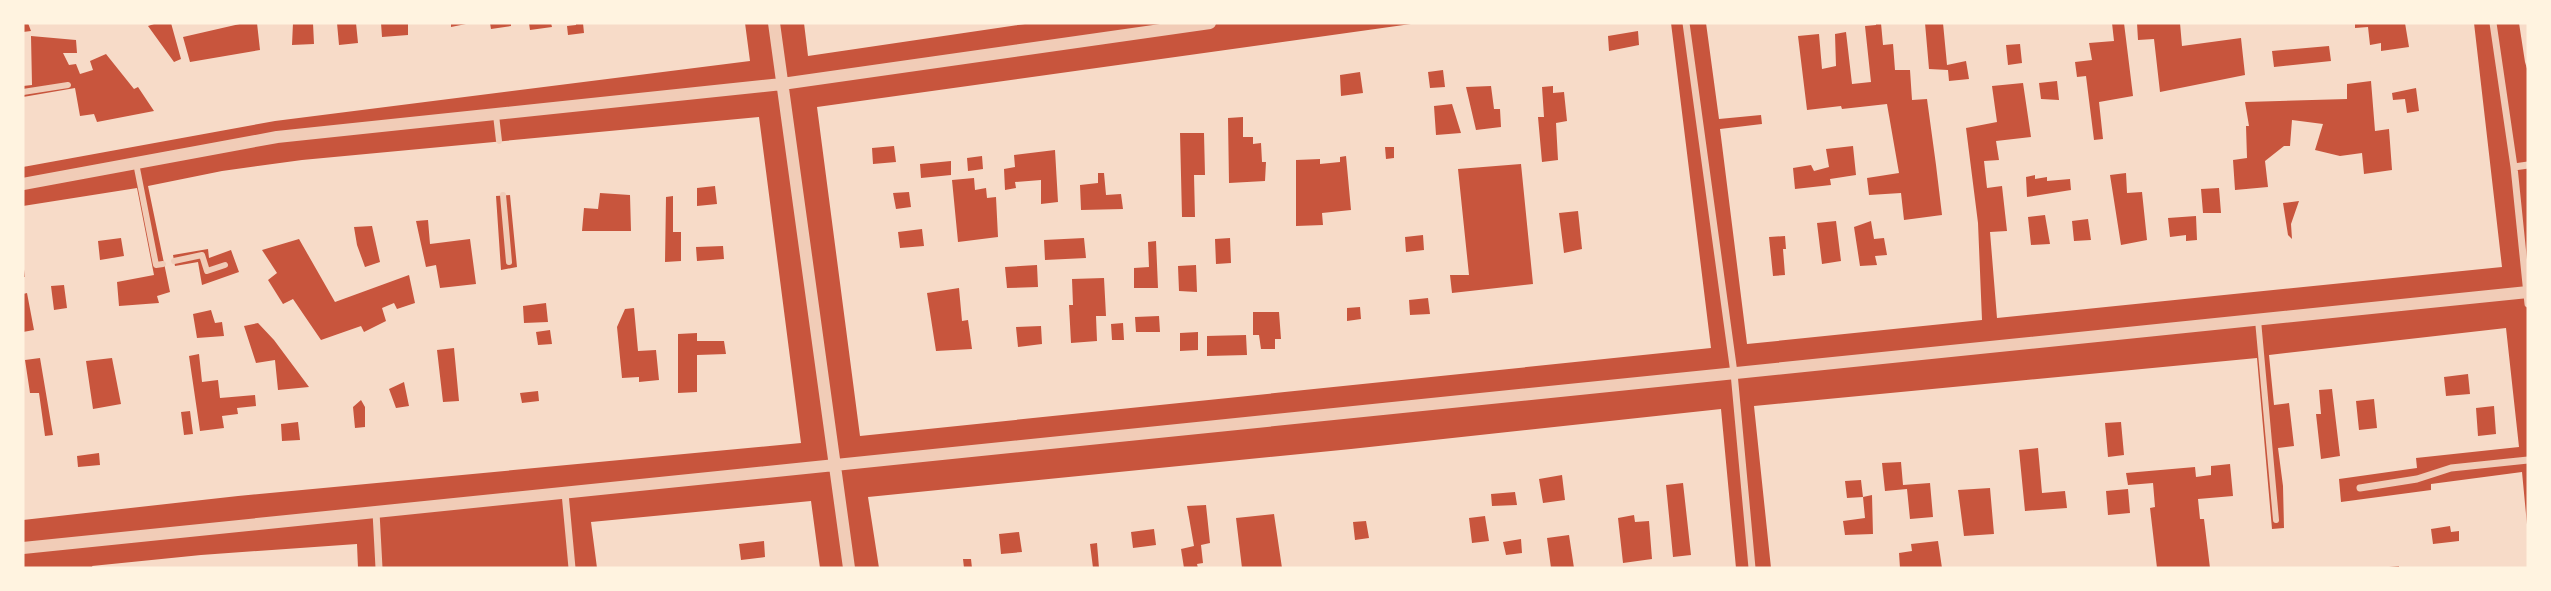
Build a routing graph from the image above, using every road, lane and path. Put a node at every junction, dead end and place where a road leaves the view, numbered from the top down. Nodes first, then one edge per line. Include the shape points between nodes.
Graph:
1 (774, 23) edge
2 (1210, 23) edge
3 (1686, 23) edge
4 (2493, 23) edge
5 (782, 84) junction
6 (68, 85) dead end
7 (23, 92) edge
8 (496, 115) junction
9 (499, 141) dead end
10 (136, 163) junction
11 (2528, 165) edge
12 (2514, 167) junction
13 (23, 184) edge
14 (503, 195) dead end
15 (174, 261) dead end
16 (509, 262) dead end
17 (163, 264) dead end
18 (225, 265) dead end
19 (2528, 296) edge
20 (2258, 320) junction
21 (1734, 373) junction
22 (2528, 460) edge
23 (835, 465) junction
24 (2360, 488) dead end
25 (565, 493) junction
26 (376, 512) junction
27 (2276, 520) dead end
28 (23, 548) edge
29 (379, 568) edge
30 (572, 568) edge
31 (849, 568) edge
32 (1752, 568) edge

1 - 5 street
2 - 5 street
3 - 21 street
4 - 12 street
5 - 8 street
5 - 23 street
6 - 7 street
8 - 9 street
8 - 10 street via 277,137
10 - 13 street
10 - 17 street via 156,265
11 - 12 street
12 - 19 street
14 - 16 street
15 - 18 street via 202,255 207,271
19 - 20 street
20 - 21 street
20 - 27 street
21 - 23 street
21 - 32 street
22 - 24 street via 2451,468
23 - 25 street
23 - 31 street
25 - 26 street
25 - 30 street
26 - 28 street
26 - 29 street

